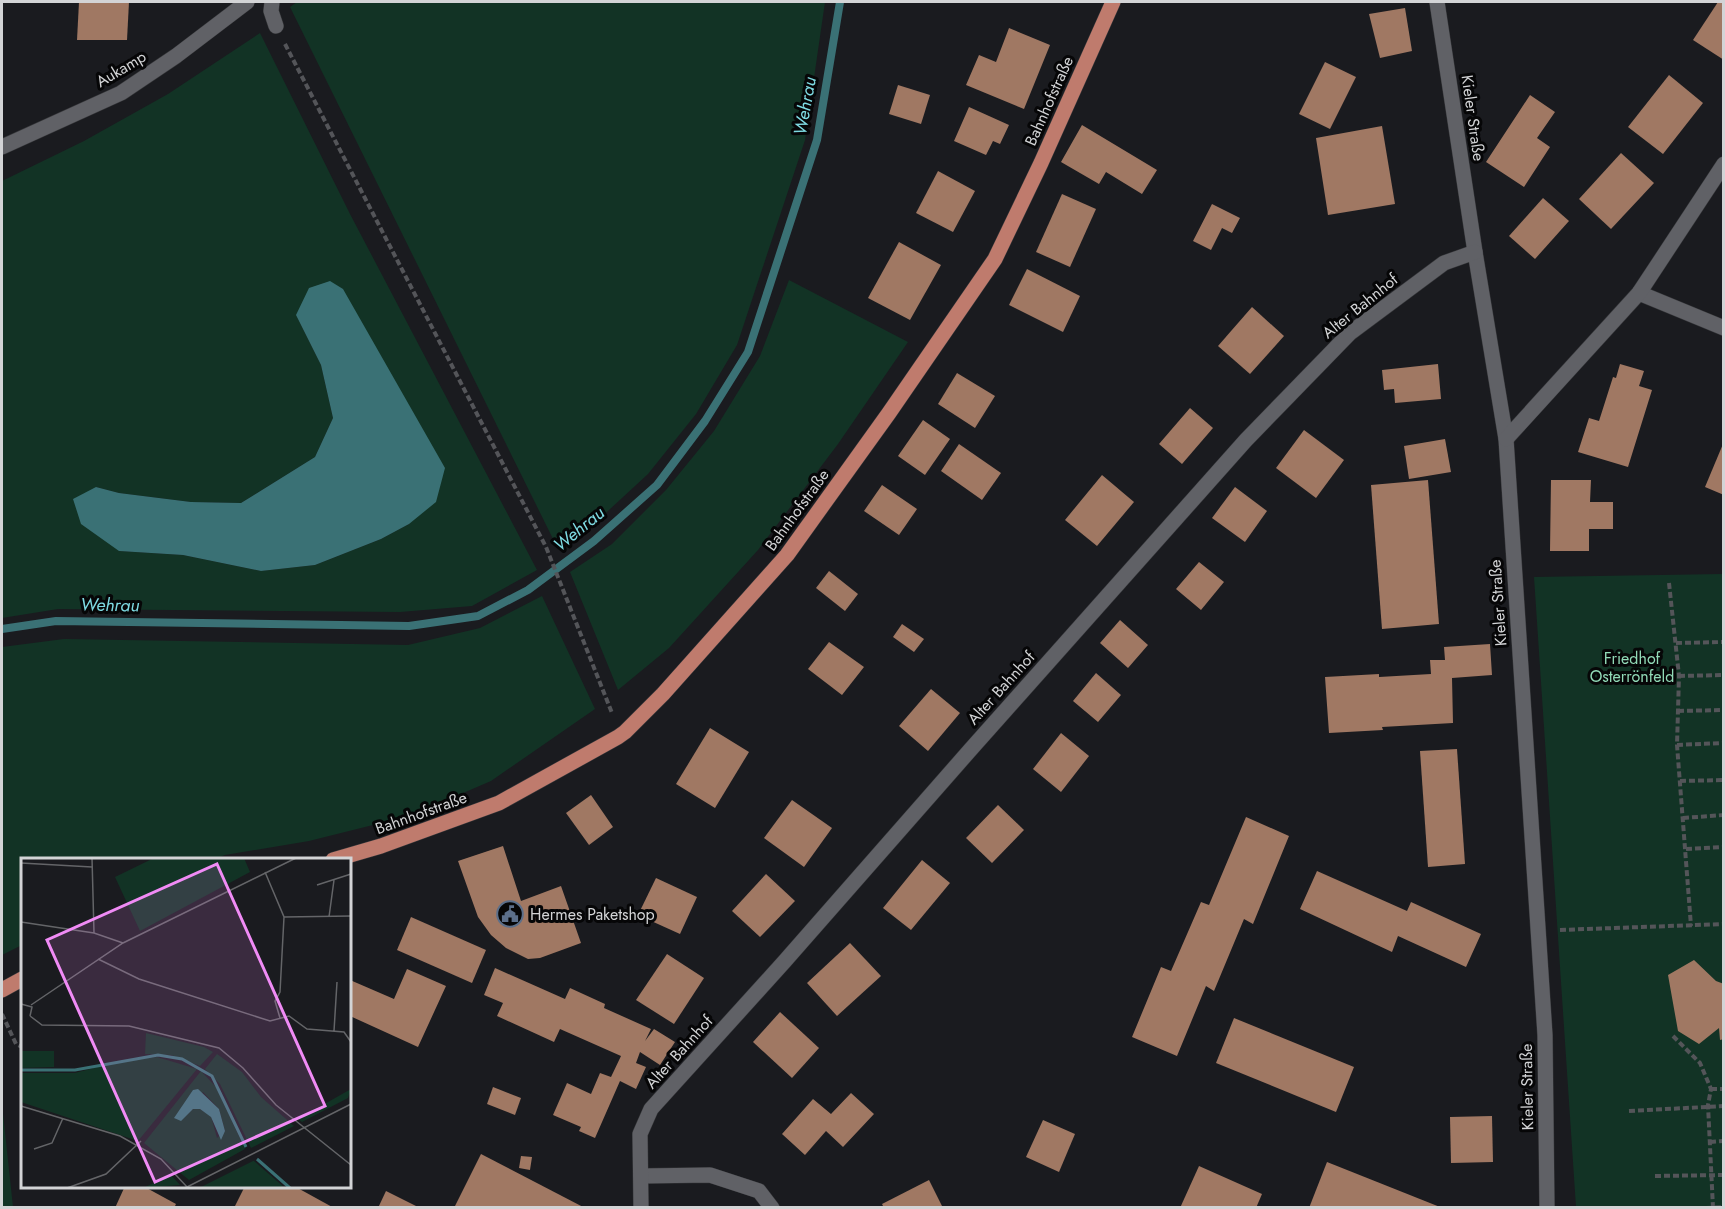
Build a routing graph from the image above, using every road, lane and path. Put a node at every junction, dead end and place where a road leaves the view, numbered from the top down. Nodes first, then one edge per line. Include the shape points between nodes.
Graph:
1 (247, 2) edge
2 (272, 2) edge
3 (1113, 2) edge
4 (1437, 2) edge
5 (276, 26) joint
6 (2, 147) edge
7 (1724, 164) edge
8 (1475, 252) junction
9 (1639, 293) junction
10 (1724, 328) edge
11 (1506, 439) junction
12 (1669, 583) dead end
13 (1724, 642) edge
14 (1676, 644) junction
15 (1724, 675) edge
16 (1679, 676) junction
17 (1724, 710) edge
18 (1678, 711) junction
19 (618, 737) junction
20 (1724, 743) edge
21 (1677, 745) junction
22 (1724, 780) edge
23 (1680, 781) junction
24 (1724, 815) edge
25 (1683, 818) junction
26 (1724, 847) edge
27 (1686, 849) junction
28 (340, 858) edge
29 (1724, 924) edge
30 (1691, 926) junction
31 (1538, 931) junction
32 (21, 980) edge
33 (2, 990) edge
34 (2, 1014) edge
35 (1673, 1036) dead end
36 (21, 1046) edge
37 (1711, 1089) junction
38 (1724, 1089) edge
39 (1708, 1105) junction
40 (1724, 1106) edge
41 (1629, 1111) dead end
42 (1724, 1141) edge
43 (1710, 1142) junction
44 (1711, 1175) junction
45 (1724, 1175) edge
46 (641, 1176) junction
47 (1655, 1176) dead end
48 (1713, 1207) edge
49 (1724, 1207) edge
50 (641, 1208) edge
51 (772, 1208) edge
52 (1547, 1208) edge
53 (1706, 1208) edge

1 - 6 street, Aukamp via 121,93
2 - 5 street
3 - 19 main road, Bahnhofstraße via 995,259 787,555 663,694
4 - 8 street, Kieler Straße
5 - 19 path via 546,547 609,701
7 - 9 street
8 - 11 street, Kieler Straße
8 - 46 street, Alter Bahnhof via 1444,263 1350,333 1246,440 651,1109 640,1134
9 - 10 street
9 - 11 street
11 - 31 street, Kieler Straße
12 - 14 path
13 - 14 path
14 - 16 path
15 - 16 path
16 - 18 path
17 - 18 path
18 - 21 path
19 - 28 main road, Bahnhofstraße via 499,803
20 - 21 path
21 - 23 path
22 - 23 path
23 - 25 path
24 - 25 path
25 - 27 path
26 - 27 path
27 - 30 path
29 - 30 path
30 - 31 path
31 - 52 street, Kieler Straße via 1545,1035
32 - 33 main road
34 - 36 path via 16,1044
35 - 37 path via 1700,1064
37 - 38 path
37 - 39 path
39 - 40 path
39 - 41 path
39 - 43 path
42 - 43 path
43 - 44 path
44 - 45 path
44 - 47 path
44 - 48 path
46 - 50 street, Alter Bahnhof
46 - 51 street via 710,1175 759,1191
48 - 49 path
48 - 53 path

